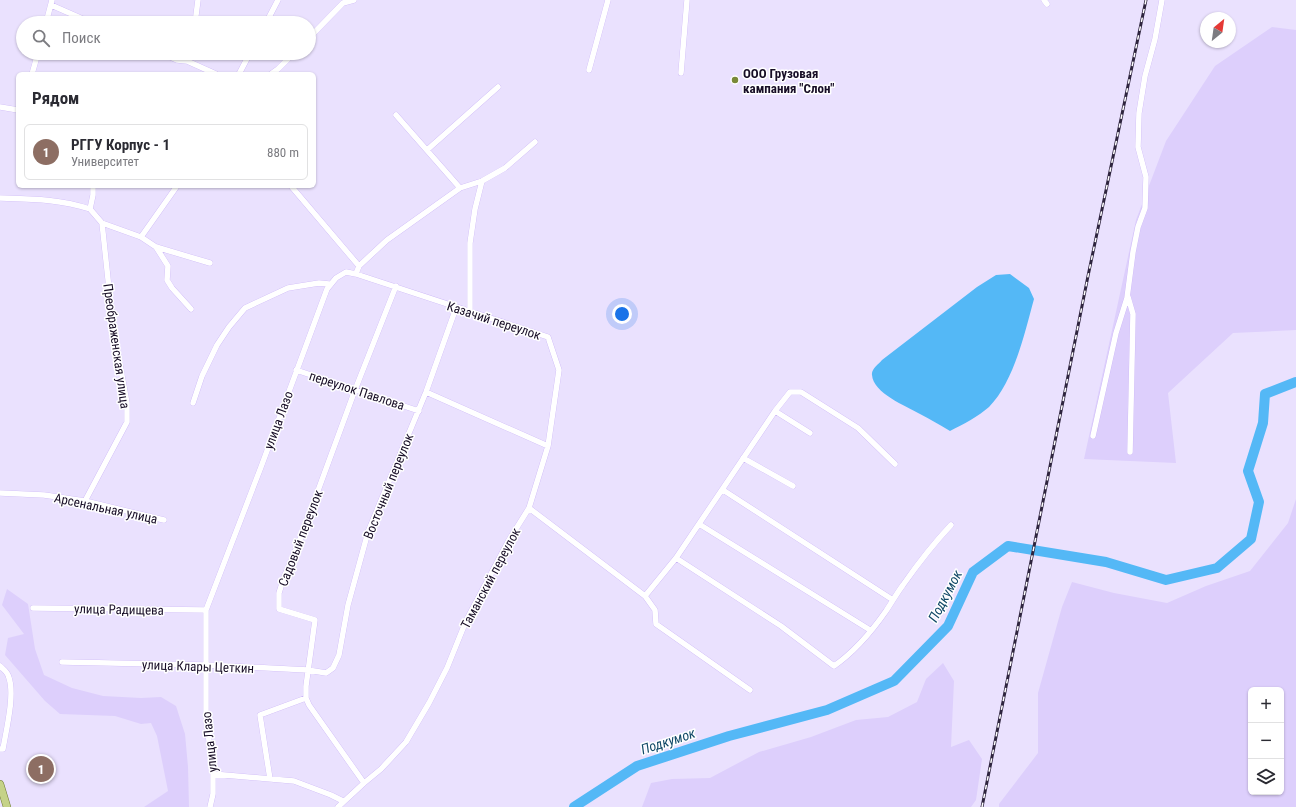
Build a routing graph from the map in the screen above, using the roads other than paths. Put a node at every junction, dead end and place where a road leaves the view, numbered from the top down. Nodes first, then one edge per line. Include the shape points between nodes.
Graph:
1 (198, 0) edge
2 (278, 0) edge
3 (354, 0) edge
4 (608, 0) edge
5 (687, 0) edge
6 (1162, 0) edge
7 (52, 2) edge
8 (48, 16) edge
9 (79, 16) edge
10 (196, 16) edge
11 (270, 16) edge
12 (316, 31) edge
13 (36, 60) edge
14 (177, 60) edge
15 (246, 60) edge
16 (287, 60) edge
17 (187, 61) joint
18 (589, 70) dead end
19 (33, 72) edge
20 (212, 72) edge
21 (240, 72) edge
22 (274, 72) edge
23 (681, 73) dead end
24 (498, 87) dead end
25 (0, 107) edge
26 (16, 110) edge
27 (396, 115) dead end
28 (534, 142) dead end
29 (427, 150) junction
30 (482, 181) junction
31 (93, 188) edge
32 (175, 188) edge
33 (294, 188) edge
34 (460, 188) junction
35 (0, 198) edge
36 (90, 209) junction
37 (102, 223) junction
38 (141, 237) junction
39 (156, 247) junction
40 (210, 263) dead end
41 (359, 266) junction
42 (356, 274) junction
43 (329, 284) junction
44 (396, 286) junction
45 (1128, 296) junction
46 (456, 308) junction
47 (191, 309) dead end
48 (470, 312) junction
49 (296, 370) junction
50 (355, 390) junction
51 (426, 392) junction
52 (193, 403) dead end
53 (418, 410) junction
54 (775, 411) junction
55 (810, 433) dead end
56 (1093, 436) dead end
57 (548, 446) junction
58 (1130, 452) dead end
59 (744, 458) junction
60 (895, 464) dead end
61 (793, 486) dead end
62 (723, 490) junction
63 (0, 493) edge
64 (85, 501) junction
65 (529, 508) junction
66 (164, 520) dead end
67 (699, 524) junction
68 (952, 525) dead end
69 (676, 558) junction
70 (645, 596) junction
71 (893, 600) junction
72 (33, 608) dead end
73 (206, 610) junction
74 (870, 630) junction
75 (62, 662) dead end
76 (206, 665) junction
77 (0, 666) edge
78 (333, 668) joint
79 (308, 670) junction
80 (750, 690) dead end
81 (306, 698) junction
82 (0, 749) edge
83 (213, 774) junction
84 (270, 779) junction
85 (364, 783) junction
86 (0, 784) edge
87 (343, 802) junction
88 (7, 807) edge
89 (210, 807) edge
90 (338, 807) edge

1 - 10 street
2 - 11 street
3 - 12 street via 343,3
4 - 18 street
5 - 23 street
6 - 45 street via 1139,113 1138,147 1146,177 1146,208 1132,252
7 - 8 street
7 - 9 street
13 - 19 street
14 - 17 street
15 - 21 street
16 - 22 street
17 - 20 street
24 - 29 street
25 - 26 street
27 - 29 street
28 - 30 street via 505,168
29 - 34 street
30 - 34 street
30 - 48 street via 470,243
31 - 36 street
32 - 38 street
33 - 41 street
34 - 41 street via 388,240
35 - 36 street via 64,202
36 - 37 street
37 - 38 street
37 - 64 street, Преображенская улица via 113,326 127,403 127,422
38 - 39 street
39 - 40 street
39 - 47 street via 168,266 167,280
41 - 42 street
42 - 43 street via 346,272
42 - 44 street, Казачий переулок
43 - 49 street, улица Лазо
43 - 52 street via 288,288 245,308 217,345 202,376
44 - 46 street, Казачий переулок
44 - 50 street, Садовый переулок
45 - 56 street via 1116,333
45 - 58 street via 1133,314
46 - 48 street, Казачий переулок
46 - 51 street, Восточный переулок
48 - 57 street, Казачий переулок via 548,337 559,370
49 - 50 street, переулок Павлова
49 - 73 street, улица Лазо
50 - 53 street, переулок Павлова
50 - 79 street, Садовый переулок via 279,593 279,609 315,620
51 - 53 street, Восточный переулок
51 - 57 street
53 - 78 street, Восточный переулок via 368,532 348,605 339,655
54 - 55 street
54 - 59 street
54 - 60 street via 790,392 801,392 858,428
57 - 65 street, Таманский переулок
59 - 61 street
59 - 62 street
62 - 67 street
62 - 71 street
63 - 64 street, Арсенальная улица via 44,495
64 - 66 street, Арсенальная улица
65 - 70 street
65 - 85 street, Таманский переулок via 466,621 430,703 406,742
67 - 69 street
67 - 74 street
68 - 71 street
69 - 70 street
69 - 74 street via 781,626 834,666 845,658
70 - 80 street via 655,610 656,624
71 - 74 street
72 - 73 street, улица Радищева
73 - 76 street, улица Лазо
75 - 76 street, улица Клары Цеткин
76 - 79 street, улица Клары Цеткин
76 - 83 street, улица Лазо via 206,716
77 - 82 street via 10,679 9,714 3,749
78 - 79 street, улица Клары Цеткин via 326,673
79 - 81 street, Садовый переулок
81 - 84 street via 260,715
81 - 85 street via 309,706
83 - 84 street
83 - 89 street, улица Лазо
84 - 87 street via 294,781
85 - 87 street, Таманский переулок
86 - 88 main road
87 - 90 street, Таманский переулок

